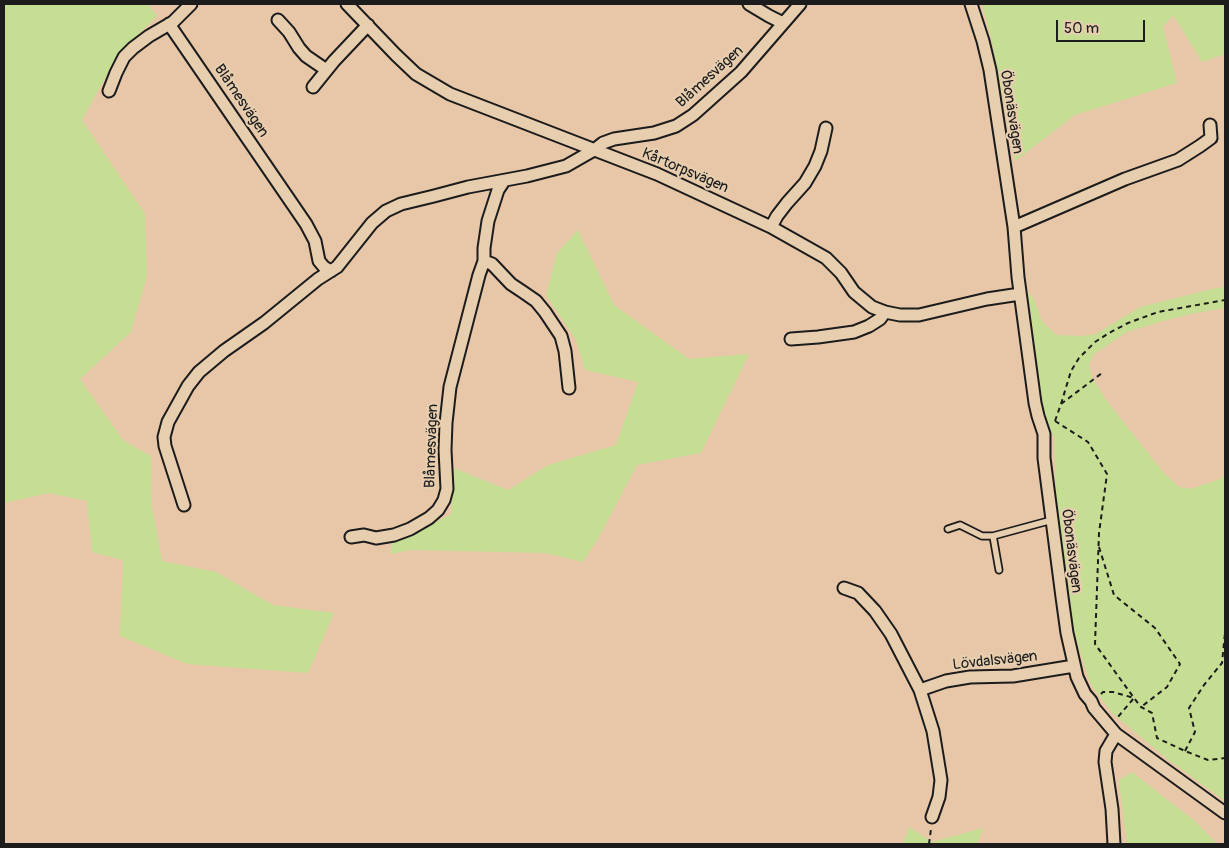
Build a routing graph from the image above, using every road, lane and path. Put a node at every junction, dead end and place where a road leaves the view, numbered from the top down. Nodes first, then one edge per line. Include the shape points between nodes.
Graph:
1 (192, 4) edge
2 (347, 4) edge
3 (749, 4) edge
4 (800, 4) edge
5 (971, 4) edge
6 (278, 20) dead end
7 (783, 23) junction
8 (169, 24) junction
9 (368, 25) junction
10 (327, 68) junction
11 (313, 87) dead end
12 (109, 91) dead end
13 (1210, 125) dead end
14 (826, 128) dead end
15 (594, 150) junction
16 (504, 181) junction
17 (771, 227) junction
18 (1014, 227) junction
19 (484, 261) junction
20 (331, 270) junction
21 (1020, 294) junction
22 (1225, 300) edge
23 (885, 312) junction
24 (791, 339) dead end
25 (1102, 373) dead end
26 (569, 388) dead end
27 (1061, 404) junction
28 (184, 505) dead end
29 (1052, 520) junction
30 (948, 529) dead end
31 (993, 536) junction
32 (350, 537) dead end
33 (1098, 545) junction
34 (1000, 570) dead end
35 (844, 588) dead end
36 (1225, 588) edge
37 (1225, 633) edge
38 (1074, 666) junction
39 (920, 690) junction
40 (1134, 698) junction
41 (1091, 701) junction
42 (1141, 706) junction
43 (1115, 732) junction
44 (1185, 752) junction
45 (1225, 758) edge
46 (1225, 813) edge
47 (932, 817) joint
48 (929, 844) edge
49 (1114, 844) edge

1 - 8 street
2 - 9 street, Kårtorpsvägen
3 - 7 street
4 - 7 street, Blåmesvägen
5 - 18 street, Öbonäsvägen via 990,70
6 - 10 street via 306,56
7 - 15 street, Blåmesvägen via 741,72 693,115 676,126 654,133 614,138
8 - 12 street via 148,36 124,57
8 - 20 street, Blåmesvägen via 306,224 315,240 319,260
9 - 10 street
9 - 15 street, Kårtorpsvägen via 416,74 450,94
10 - 11 street
13 - 18 street via 1211,138 1178,160
14 - 17 street via 815,166
15 - 16 street, Blåmesvägen via 566,166
15 - 17 street, Kårtorpsvägen via 657,174
16 - 19 street, Blåmesvägen via 488,221
16 - 20 street, Blåmesvägen via 401,204 386,211
17 - 23 street, Kårtorpsvägen via 826,258 863,301
18 - 21 street, Öbonäsvägen
19 - 26 street via 492,264 545,312 561,336
19 - 32 street, Blåmesvägen via 450,387 444,500 429,518 410,529 376,538 364,535
20 - 28 street, Blåmesvägen via 224,351 188,386 168,422 164,437
21 - 23 street, Kårtorpsvägen via 919,315
21 - 29 street, Öbonäsvägen via 1036,410 1044,434
22 - 27 path via 1158,312 1102,337 1079,358
23 - 24 street via 870,326 854,332
25 - 27 path
27 - 33 path via 1055,420 1088,442 1107,474
29 - 31 lane
29 - 38 street, Öbonäsvägen
30 - 31 lane via 960,526 982,536
31 - 34 lane
33 - 40 path via 1095,644
33 - 42 path via 1114,595 1156,628 1180,664 1167,687
35 - 39 street via 858,593 875,611 892,634
36 - 37 path
37 - 44 path via 1222,663 1189,708 1195,732
38 - 39 street, Lövdalsvägen via 1013,676 970,677
38 - 41 street, Öbonäsvägen
39 - 47 street via 933,731 941,780
40 - 41 path via 1103,692
40 - 42 path
40 - 43 path via 1114,721
41 - 43 street, Öbonäsvägen
42 - 44 path via 1152,713 1157,738
43 - 46 street, Öbonäsvägen
43 - 49 street via 1106,750 1105,762
44 - 45 path via 1208,760
47 - 48 path

